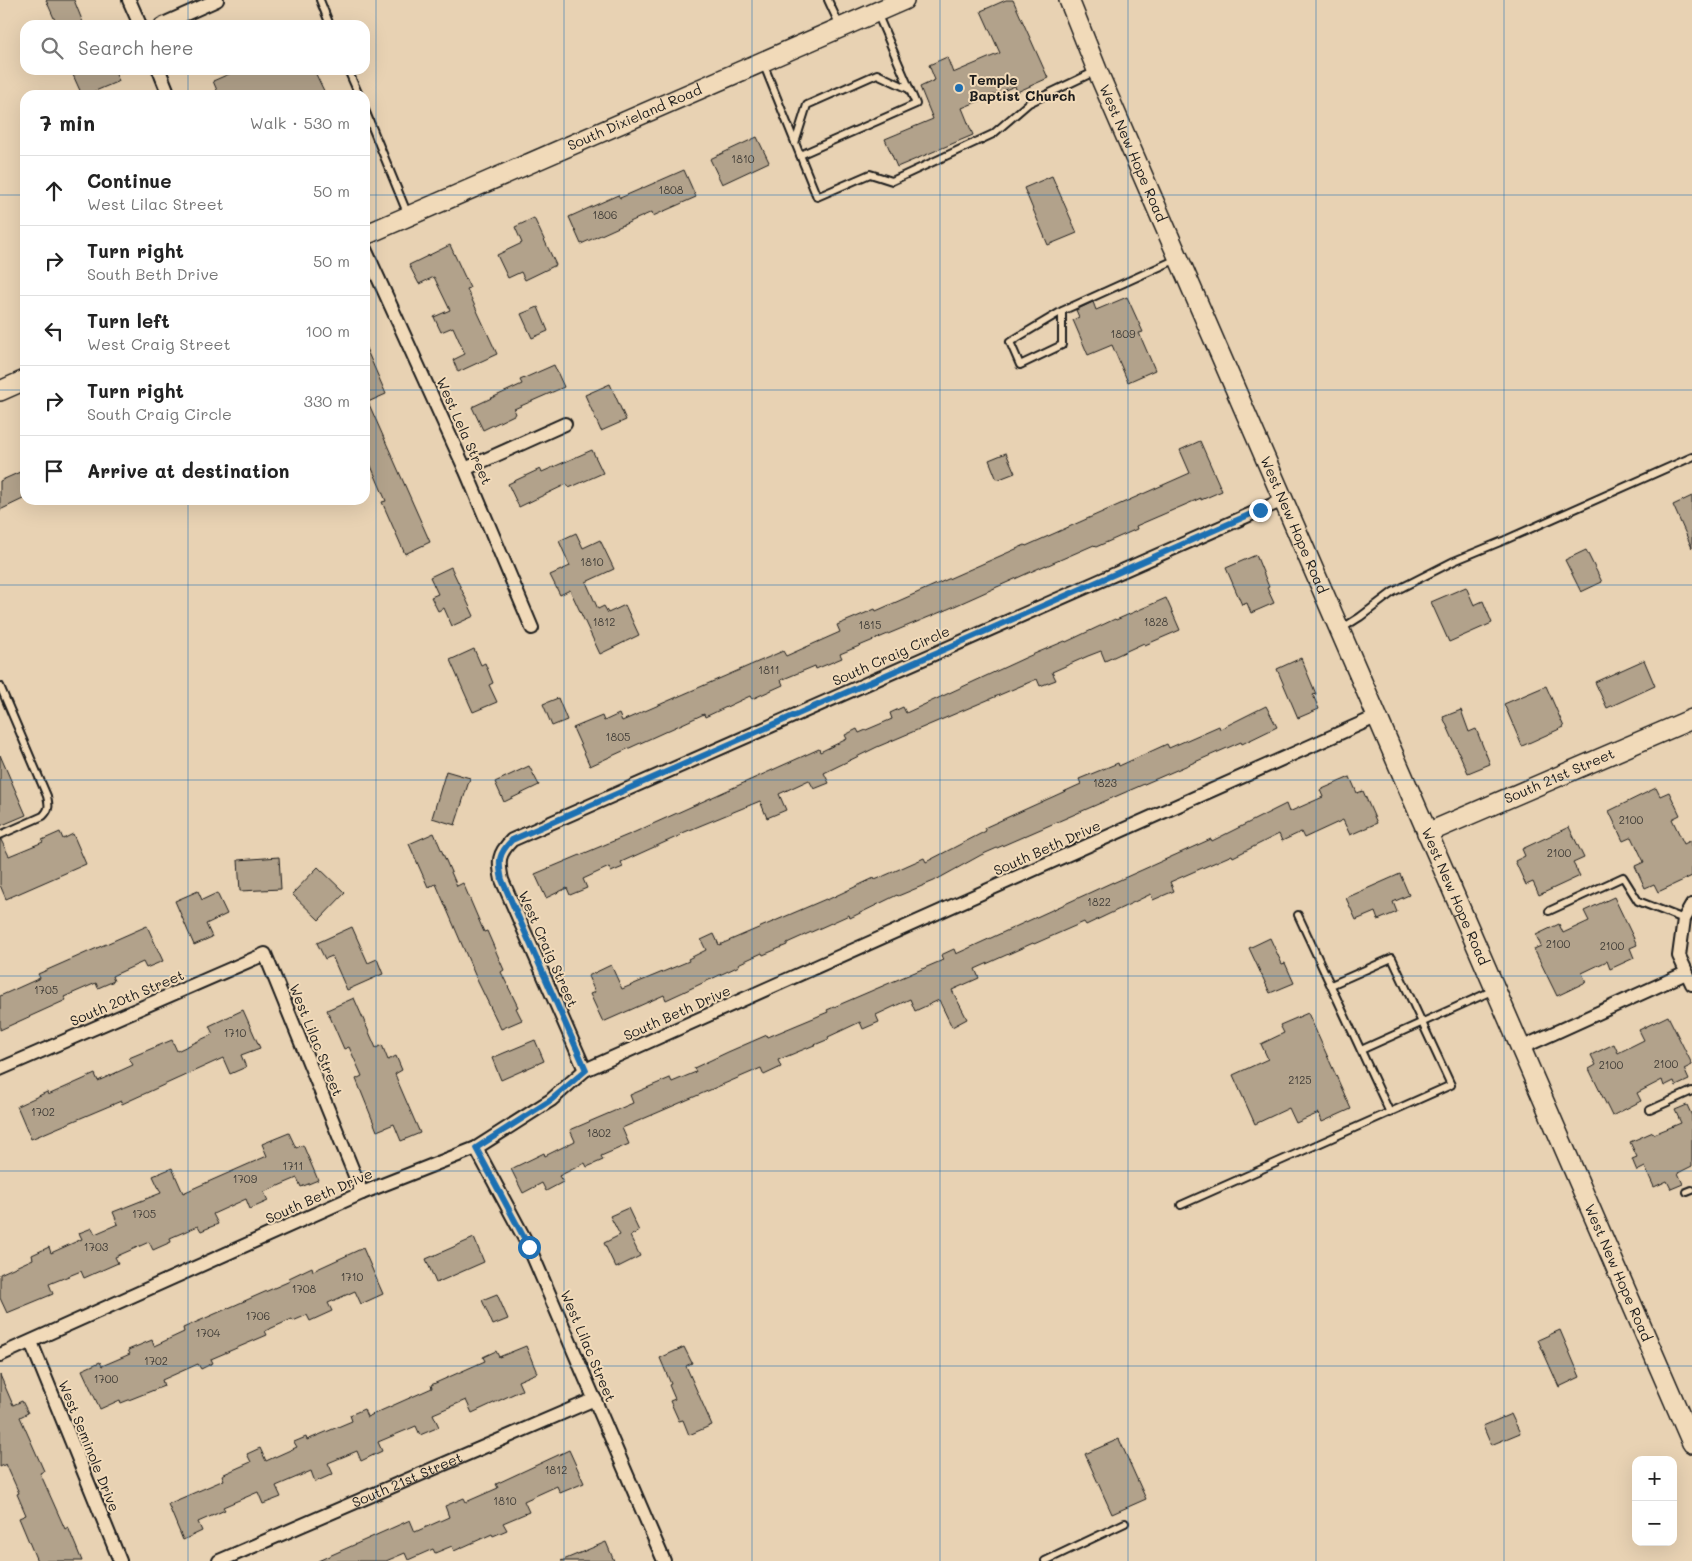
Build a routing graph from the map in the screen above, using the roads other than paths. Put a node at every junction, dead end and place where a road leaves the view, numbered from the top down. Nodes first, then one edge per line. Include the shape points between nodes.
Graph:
1 (129, 0) edge
2 (217, 0) edge
3 (320, 0) edge
4 (828, 0) edge
5 (904, 0) edge
6 (1069, 0) edge
7 (877, 12) junction
8 (138, 20) edge
9 (172, 20) edge
10 (328, 20) edge
11 (841, 27) junction
12 (763, 62) junction
13 (1097, 70) junction
14 (161, 75) edge
15 (350, 75) edge
16 (910, 89) junction
17 (167, 90) edge
18 (357, 90) edge
19 (370, 122) edge
20 (795, 142) junction
21 (800, 155) junction
22 (409, 216) junction
23 (370, 233) edge
24 (1178, 258) junction
25 (370, 260) edge
26 (1062, 311) junction
27 (20, 382) edge
28 (0, 391) edge
29 (564, 424) dead end
30 (1692, 457) edge
31 (465, 469) junction
32 (1283, 500) junction
33 (532, 628) dead end
34 (1340, 630) junction
35 (0, 686) edge
36 (1378, 716) junction
37 (1692, 719) edge
38 (1427, 833) junction
39 (0, 835) edge
40 (512, 840) joint
41 (1692, 905) edge
42 (1549, 911) dead end
43 (1298, 915) dead end
44 (1684, 919) junction
45 (265, 954) joint
46 (1689, 979) edge
47 (1331, 985) junction
48 (1495, 990) junction
49 (1422, 1022) junction
50 (1521, 1048) junction
51 (1361, 1050) junction
52 (0, 1069) edge
53 (586, 1070) junction
54 (1692, 1091) edge
55 (1650, 1110) dead end
56 (1390, 1113) junction
57 (476, 1148) junction
58 (362, 1193) junction
59 (1181, 1205) dead end
60 (31, 1342) junction
61 (0, 1355) edge
62 (595, 1399) junction
63 (1692, 1443) edge
64 (1125, 1523) dead end
65 (120, 1561) edge
66 (219, 1561) edge
67 (664, 1561) edge
68 (1046, 1561) edge

1 - 8 street
2 - 9 street
3 - 10 lane
4 - 11 lane
5 - 7 main road, South Dixieland Road
6 - 13 main road, West New Hope Road
7 - 11 main road, South Dixieland Road
7 - 16 lane
11 - 12 main road, South Dixieland Road
12 - 20 lane
12 - 22 main road, South Dixieland Road
13 - 21 lane via 1028,103 993,134 892,181 870,174 817,197
13 - 24 main road, West New Hope Road
14 - 17 street
15 - 18 lane
16 - 20 lane via 877,74 807,105
16 - 21 lane via 916,104
19 - 22 lane
20 - 21 lane
22 - 23 main road, South Dixieland Road
24 - 26 lane
24 - 32 main road, West New Hope Road
25 - 31 street, West Lela Street
26 - 26 lane via 1010,342 1020,365 1062,344
27 - 28 main road
29 - 31 street
30 - 34 lane via 1454,561 1393,592
31 - 33 street, West Lela Street
32 - 34 main road, West New Hope Road
32 - 40 street, South Craig Circle
34 - 36 main road, West New Hope Road
35 - 39 lane via 48,796 49,805 43,816
36 - 38 main road, West New Hope Road
36 - 53 street, South Beth Drive
37 - 38 main road, South 21st Street
38 - 48 main road, West New Hope Road
40 - 53 street, West Craig Street via 502,850 499,864 502,880
41 - 44 street
42 - 44 lane via 1623,877 1638,901
43 - 47 lane
44 - 46 street via 1679,956
45 - 52 street, South 20th Street
45 - 58 street, West Lilac Street
46 - 50 street
47 - 49 lane via 1392,958
47 - 51 lane
48 - 49 lane
48 - 50 main road, West New Hope Road
49 - 51 lane
49 - 56 lane via 1451,1085
50 - 63 main road, West New Hope Road
51 - 56 lane
53 - 57 street, South Beth Drive via 551,1100
54 - 55 lane
56 - 59 lane
57 - 58 street, South Beth Drive
57 - 62 street, West Lilac Street via 529,1247
58 - 60 street, South Beth Drive
60 - 61 street, South Beth Drive
60 - 65 street, West Seminole Drive
62 - 66 street, South 21st Street
62 - 67 street, West Lilac Street
64 - 68 lane

